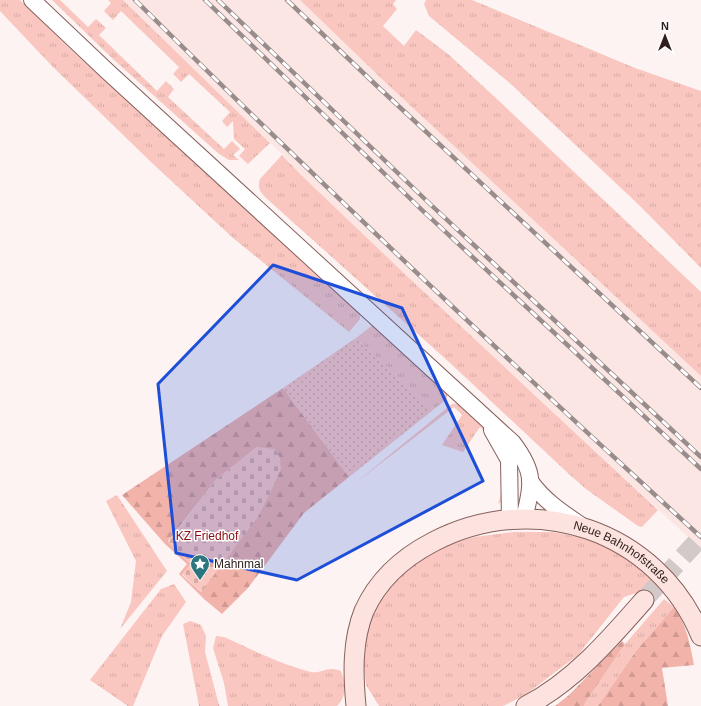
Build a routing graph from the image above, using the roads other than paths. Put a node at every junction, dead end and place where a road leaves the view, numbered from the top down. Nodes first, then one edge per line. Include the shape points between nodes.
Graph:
1 (32, 0) edge
2 (487, 421) junction
3 (530, 481) junction
4 (517, 518) junction
5 (584, 527) junction
6 (644, 600) tunnel mouth
7 (701, 636) edge
8 (356, 706) edge
9 (526, 706) edge

1 - 2 street
2 - 3 street via 513,442 525,458
2 - 4 street via 509,460
3 - 4 street via 530,494
3 - 5 street via 538,493
4 - 5 main road, Neue Bahnhofstraße via 540,519
4 - 8 main road, Neue Bahnhofstraße via 484,522 442,537 406,558 380,585 365,610 356,640
5 - 7 main road, Neue Bahnhofstraße via 630,550 657,570 683,601
6 - 9 main road via 585,662

